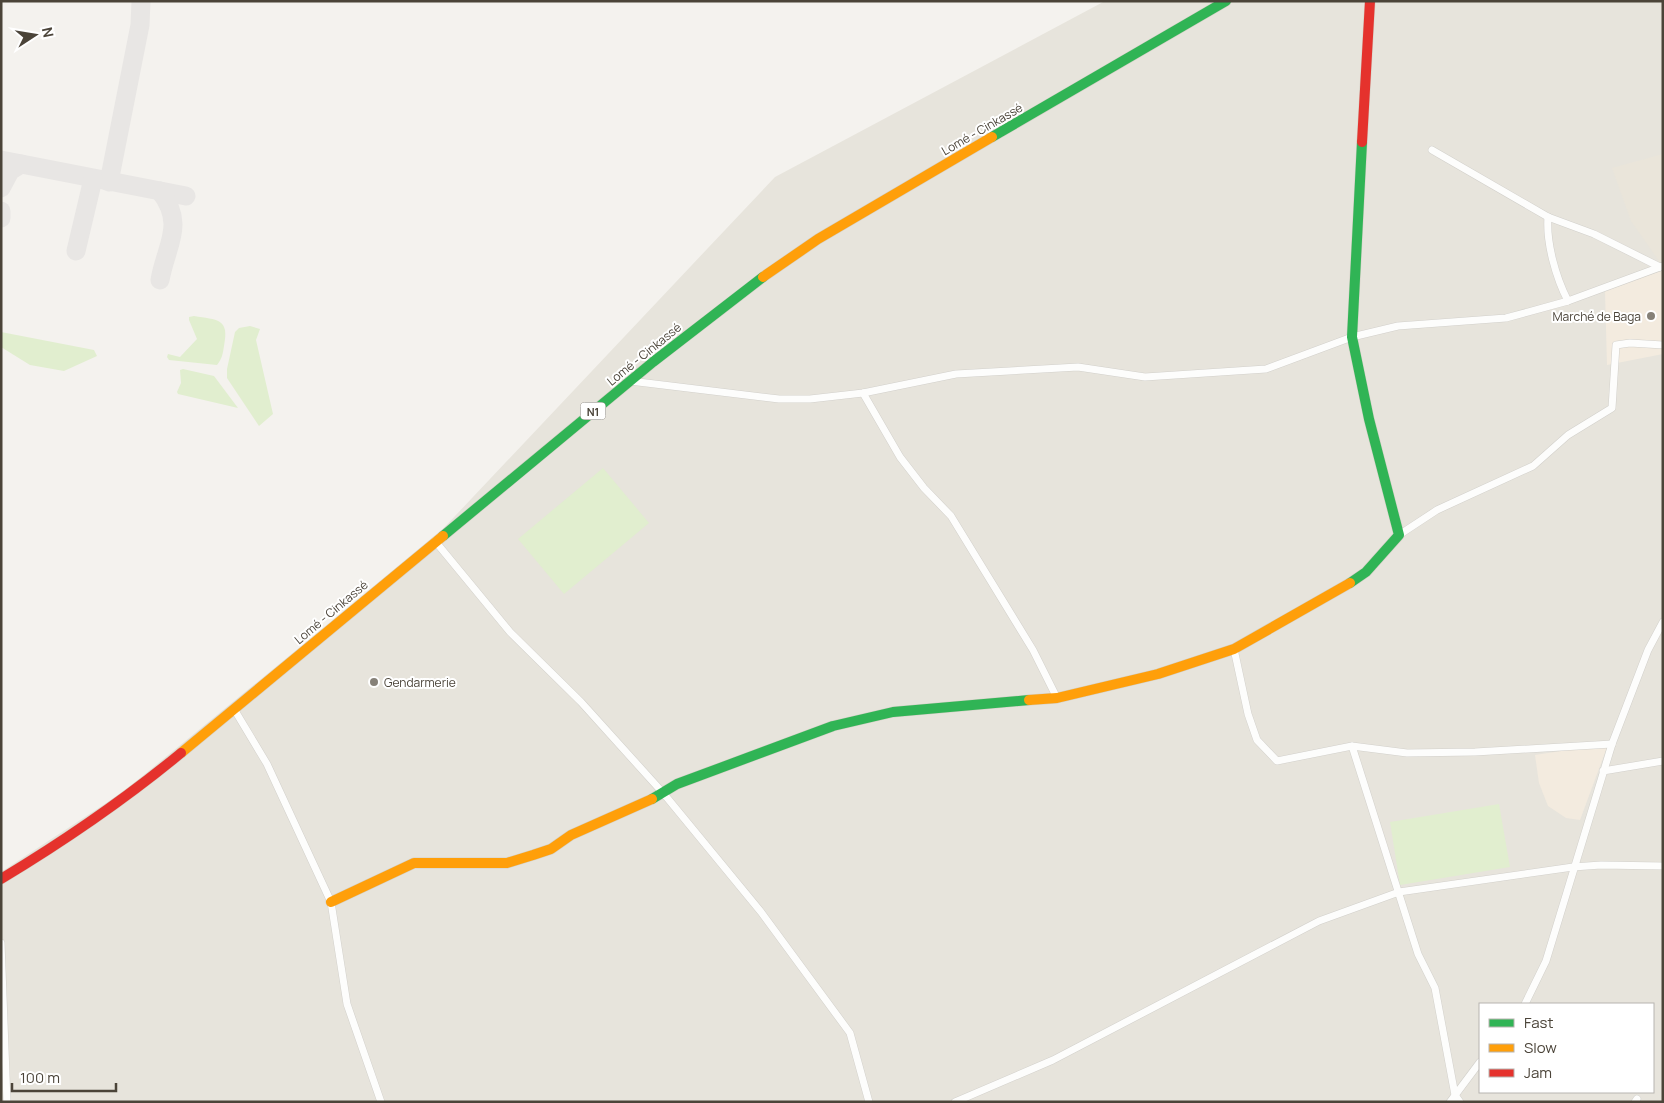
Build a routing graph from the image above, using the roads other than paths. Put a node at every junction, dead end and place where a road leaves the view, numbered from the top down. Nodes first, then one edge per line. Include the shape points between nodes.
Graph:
1 (1226, 1) edge
2 (1370, 1) edge
3 (1432, 150) dead end
4 (1548, 217) junction
5 (1661, 267) edge
6 (1568, 301) junction
7 (1352, 337) junction
8 (1663, 345) edge
9 (630, 381) junction
10 (863, 393) junction
11 (1399, 535) junction
12 (435, 541) junction
13 (1663, 622) edge
14 (1234, 649) junction
15 (1057, 698) junction
16 (234, 709) junction
17 (1612, 744) junction
18 (1352, 746) junction
19 (1663, 761) edge
20 (1603, 771) junction
21 (664, 794) junction
22 (1663, 866) edge
23 (1573, 867) junction
24 (1, 879) edge
25 (1398, 892) junction
26 (331, 902) junction
27 (1, 943) edge
28 (1525, 1003) edge
29 (1479, 1064) edge
30 (1457, 1099) edge
31 (7, 1102) edge
32 (381, 1102) edge
33 (869, 1102) edge
34 (955, 1102) edge
35 (1450, 1102) edge

1 - 9 main road, Lomé - Cinkassé / N1 via 818,239 706,319
2 - 7 main road
3 - 4 street
4 - 5 street via 1594,234
4 - 6 street via 1550,245
5 - 6 street
6 - 7 street via 1506,318 1398,326
7 - 10 street via 1266,369 1145,377 1078,367 956,374
7 - 11 main road
8 - 11 street via 1616,345 1612,408 1568,435 1533,466 1437,510
9 - 10 street via 779,399
9 - 12 main road, Lomé - Cinkassé / N1
10 - 15 street via 900,457 951,516 1033,650
11 - 14 main road via 1366,572
12 - 16 main road, Lomé - Cinkassé / N1
12 - 21 street via 510,632 580,702
13 - 17 street via 1648,650
14 - 15 main road via 1158,674
14 - 18 street via 1257,740 1277,761
15 - 21 main road via 894,712 833,726 677,784
16 - 24 main road, Lomé - Cinkassé / N1 via 104,812
16 - 26 street via 267,764
17 - 18 street via 1407,753
17 - 20 street
18 - 25 street
19 - 20 street
20 - 23 street
21 - 26 main road via 534,855 507,863 414,863
21 - 33 street via 761,912 850,1033
22 - 23 street
23 - 25 street
23 - 28 street via 1546,961
25 - 30 street via 1418,954 1435,988
25 - 34 street via 1319,920 1054,1060
26 - 32 street via 347,1004
27 - 31 street
29 - 30 street
30 - 35 street

